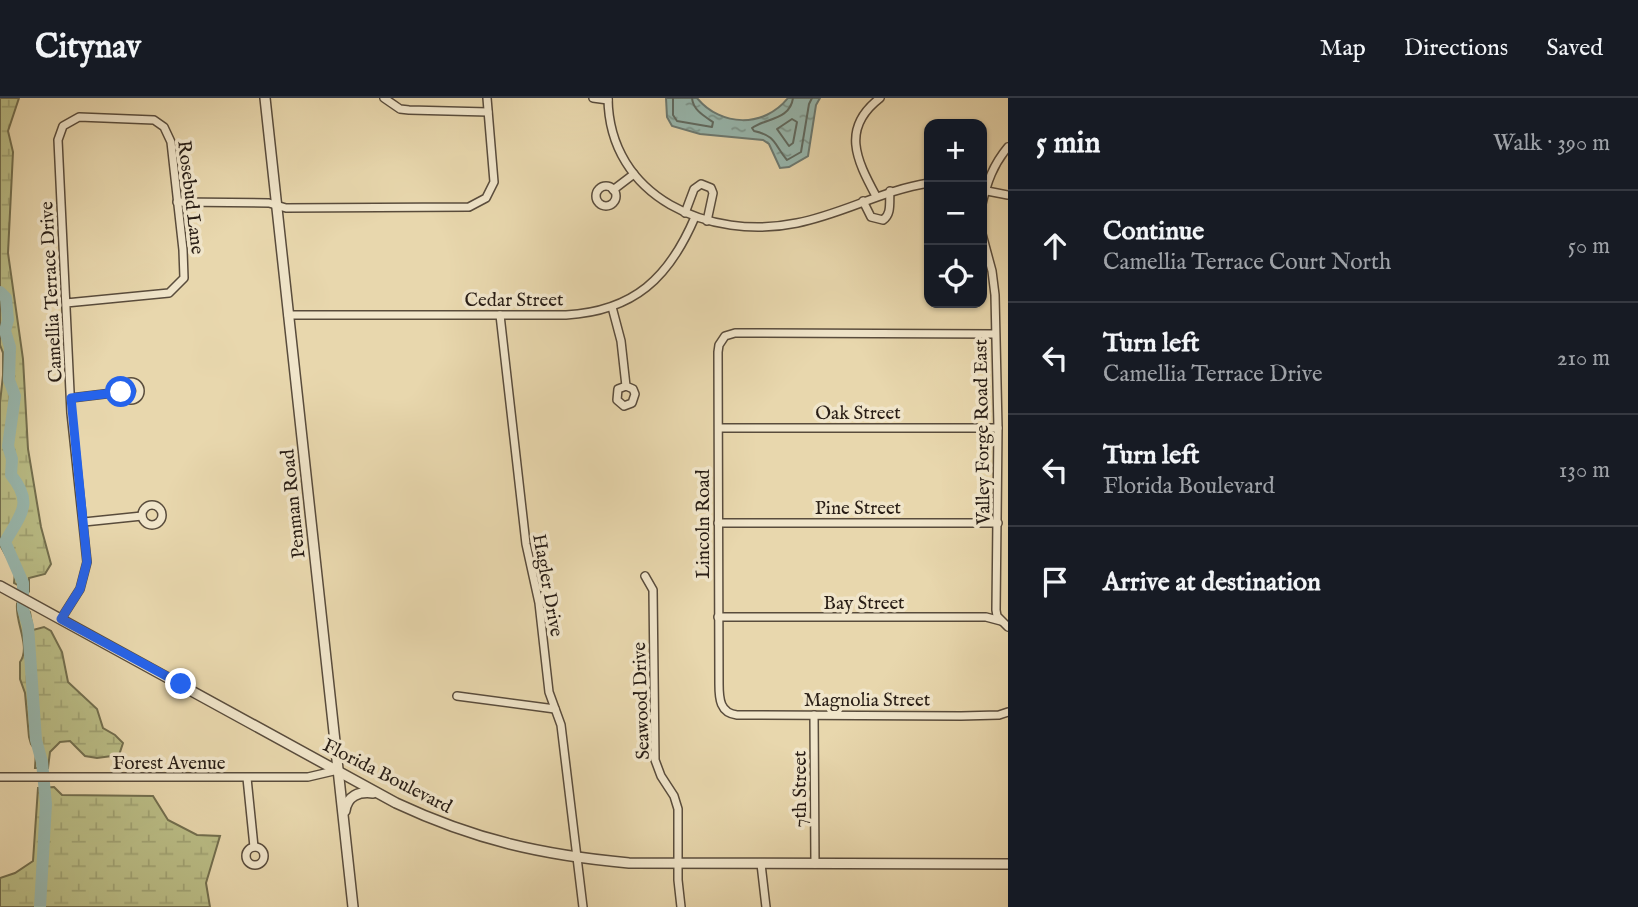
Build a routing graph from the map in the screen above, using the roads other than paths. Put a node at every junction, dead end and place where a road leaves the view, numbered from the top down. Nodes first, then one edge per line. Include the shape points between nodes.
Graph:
1 (265, 98) edge
2 (384, 98) edge
3 (487, 98) edge
4 (593, 98) edge
5 (880, 98) edge
6 (608, 99) edge
7 (488, 112) junction
8 (160, 123) joint
9 (1008, 147) edge
10 (634, 174) junction
11 (987, 183) edge
12 (924, 184) edge
13 (613, 190) dead end
14 (890, 191) junction
15 (987, 191) edge
16 (1008, 195) edge
17 (876, 196) junction
18 (863, 201) junction
19 (177, 202) junction
20 (276, 206) junction
21 (685, 213) junction
22 (695, 217) junction
23 (707, 221) junction
24 (985, 245) edge
25 (66, 303) junction
26 (612, 307) junction
27 (288, 315) junction
28 (500, 315) junction
29 (995, 334) junction
30 (626, 386) dead end
31 (121, 392) dead end
32 (71, 398) junction
33 (719, 428) junction
34 (998, 428) junction
35 (142, 516) dead end
36 (84, 522) junction
37 (718, 523) junction
38 (998, 523) junction
39 (645, 576) dead end
40 (2, 587) edge
41 (718, 617) junction
42 (61, 619) junction
43 (1006, 624) edge
44 (457, 696) dead end
45 (555, 709) junction
46 (726, 711) joint
47 (1008, 712) edge
48 (814, 715) junction
49 (338, 770) junction
50 (0, 777) edge
51 (247, 778) junction
52 (378, 794) junction
53 (344, 823) junction
54 (254, 847) dead end
55 (575, 858) junction
56 (678, 864) junction
57 (761, 864) junction
58 (815, 864) junction
59 (1008, 864) edge
60 (353, 907) edge
61 (583, 907) edge
62 (681, 907) edge
63 (766, 907) edge

1 - 20 street, Penman Road
2 - 7 street via 400,109
3 - 7 street
4 - 6 street
5 - 17 street via 860,117 855,130 855,149
6 - 10 street via 618,147
7 - 20 street via 495,174 492,190 469,207
8 - 19 street, Rosebud Lane via 171,142
8 - 25 street, Camellia Terrace Drive via 148,118 79,117 63,126 58,148
9 - 11 street
10 - 13 street
10 - 21 street via 654,194
12 - 14 street
14 - 17 street
14 - 18 street via 890,211 883,220 871,216
15 - 16 street
17 - 18 street
18 - 23 street via 794,224 746,227
19 - 20 street
19 - 25 street, Rosebud Lane via 185,268 184,278 169,293
20 - 27 street, Penman Road
21 - 22 street
21 - 23 street via 694,189 705,185 713,192
22 - 23 street
22 - 26 street, Cedar Street via 662,272 641,291
24 - 29 street, Valley Forge Road East via 995,282
25 - 32 street, Camellia Terrace Drive
26 - 28 street, Cedar Street via 583,314
26 - 30 street
27 - 28 street, Cedar Street
27 - 49 street, Penman Road
28 - 45 street, Hagler Drive via 526,544
29 - 33 street, Lincoln Road via 725,337 718,352
29 - 34 street, Valley Forge Road East
31 - 32 street
32 - 36 street, Camellia Terrace Drive
33 - 34 street, Oak Street
33 - 37 street, Lincoln Road
34 - 38 street, Valley Forge Road East
35 - 36 street
36 - 42 street, Camellia Terrace Drive via 86,570
37 - 38 street, Pine Street
37 - 41 street, Lincoln Road
38 - 43 street, Valley Forge Road East via 996,610
39 - 56 street, Seawood Drive via 653,590 655,760 678,809
40 - 42 street, Florida Boulevard
41 - 43 street, Bay Street via 986,617
41 - 46 street, Lincoln Road via 719,701
42 - 49 street, Florida Boulevard
44 - 45 street
45 - 55 street, Hagler Drive via 562,725
46 - 48 street, Magnolia Street
47 - 48 street, Magnolia Street
48 - 58 street, 7th Street
49 - 51 street, Forest Avenue via 308,777
49 - 52 street, Florida Boulevard
49 - 53 street, Penman Road
50 - 51 street, Forest Avenue
51 - 54 street
52 - 53 street via 352,796
52 - 55 street, Florida Boulevard via 484,839
53 - 60 street, Penman Road
55 - 56 street, Florida Boulevard
55 - 61 street, Hagler Drive
56 - 57 street, Florida Boulevard
56 - 62 street, Seawood Drive
57 - 58 street, Florida Boulevard
57 - 63 street
58 - 59 street, Florida Boulevard

